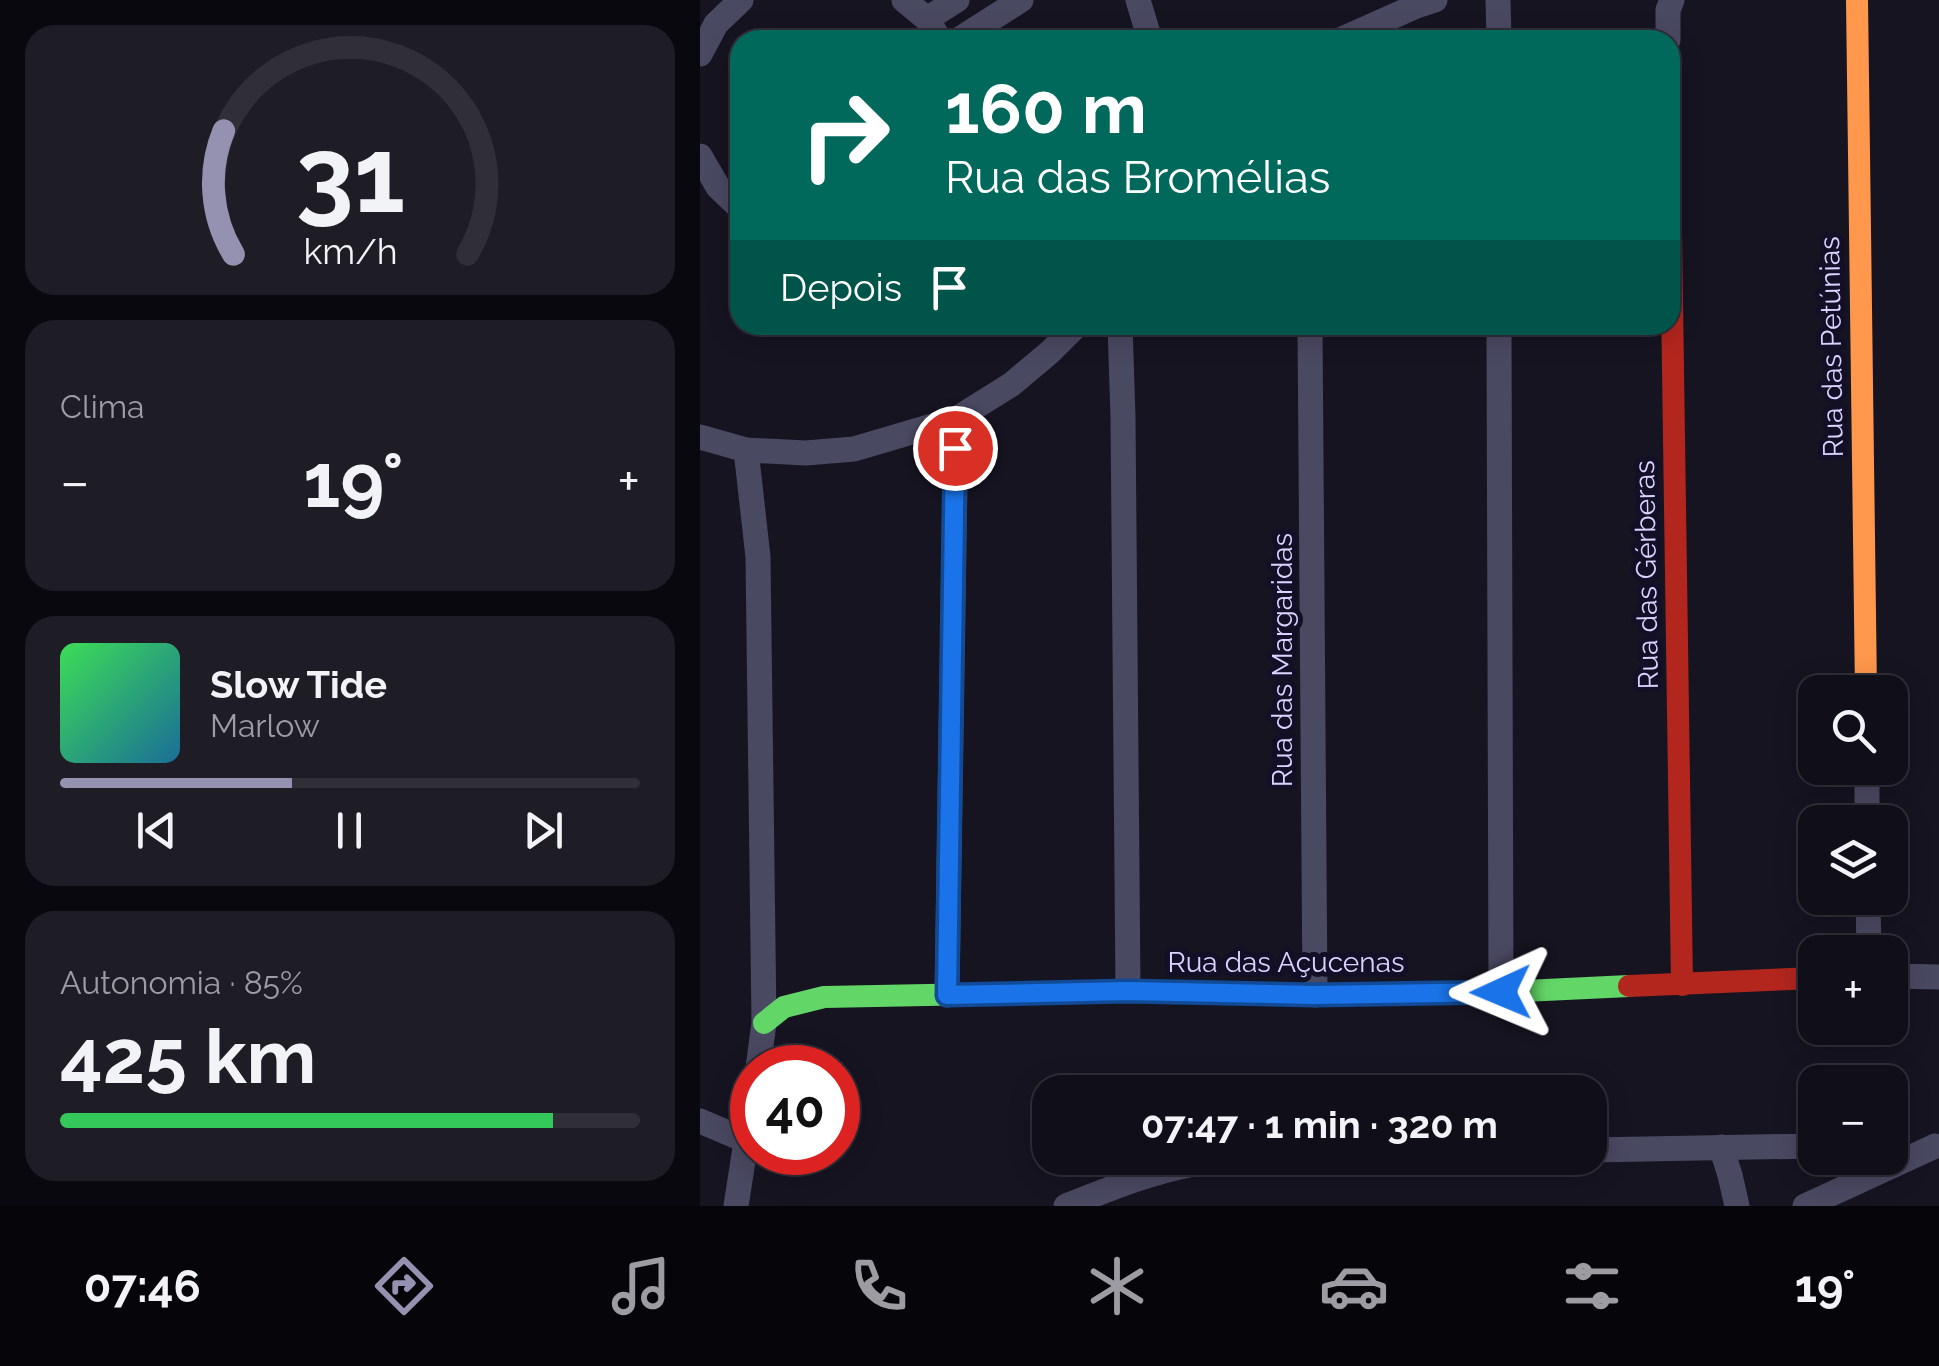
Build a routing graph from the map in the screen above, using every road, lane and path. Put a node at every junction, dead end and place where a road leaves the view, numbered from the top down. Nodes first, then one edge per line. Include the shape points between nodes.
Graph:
1 (741, 0) edge
2 (904, 0) edge
3 (957, 0) edge
4 (1021, 0) edge
5 (1138, 0) edge
6 (1435, 0) edge
7 (1498, 0) edge
8 (1672, 0) edge
9 (1857, 0) edge
10 (934, 29) edge
11 (974, 30) edge
12 (1147, 30) edge
13 (1362, 30) edge
14 (1498, 30) edge
15 (1668, 30) edge
16 (700, 54) edge
17 (701, 160) edge
18 (730, 199) edge
19 (730, 200) edge
20 (700, 207) edge
21 (1068, 335) edge
22 (1120, 335) edge
23 (1310, 335) edge
24 (1500, 335) edge
25 (1672, 335) edge
26 (956, 419) junction
27 (700, 437) edge
28 (746, 450) junction
29 (1866, 675) edge
30 (1908, 976) edge
31 (1939, 977) edge
32 (1798, 979) edge
33 (1682, 985) junction
34 (1128, 991) junction
35 (1501, 992) junction
36 (947, 995) junction
37 (1314, 995) junction
38 (764, 1023) junction
39 (761, 1045) edge
40 (700, 1121) edge
41 (730, 1134) edge
42 (1798, 1146) edge
43 (1908, 1146) edge
44 (1937, 1146) edge
45 (1721, 1147) junction
46 (1607, 1150) edge
47 (741, 1175) edge
48 (1151, 1175) edge
49 (736, 1206) edge
50 (1066, 1206) edge
51 (1737, 1206) edge
52 (1805, 1206) edge

1 - 16 street via 716,24
2 - 10 street
3 - 10 street
4 - 11 street
5 - 12 street
6 - 13 street
7 - 14 street
8 - 15 street
9 - 29 street, Rua das Petúnias
17 - 18 street
19 - 20 street
21 - 26 street via 1012,384
22 - 34 street
23 - 37 street, Rua das Margaridas
24 - 35 street
25 - 33 street, Rua das Gérberas
26 - 28 street via 854,449
26 - 36 street
27 - 28 street
28 - 38 street via 758,557
30 - 31 street
32 - 33 street, Rua das Açucenas
33 - 35 street, Rua das Açucenas
34 - 36 street, Rua das Açucenas
34 - 37 street, Rua das Açucenas
35 - 37 street, Rua das Açucenas
36 - 38 street, Rua das Açucenas via 824,997 784,1008
38 - 39 street
40 - 41 street
42 - 45 street
43 - 44 street
44 - 52 street
45 - 46 street
45 - 51 street
47 - 49 street
48 - 50 street

